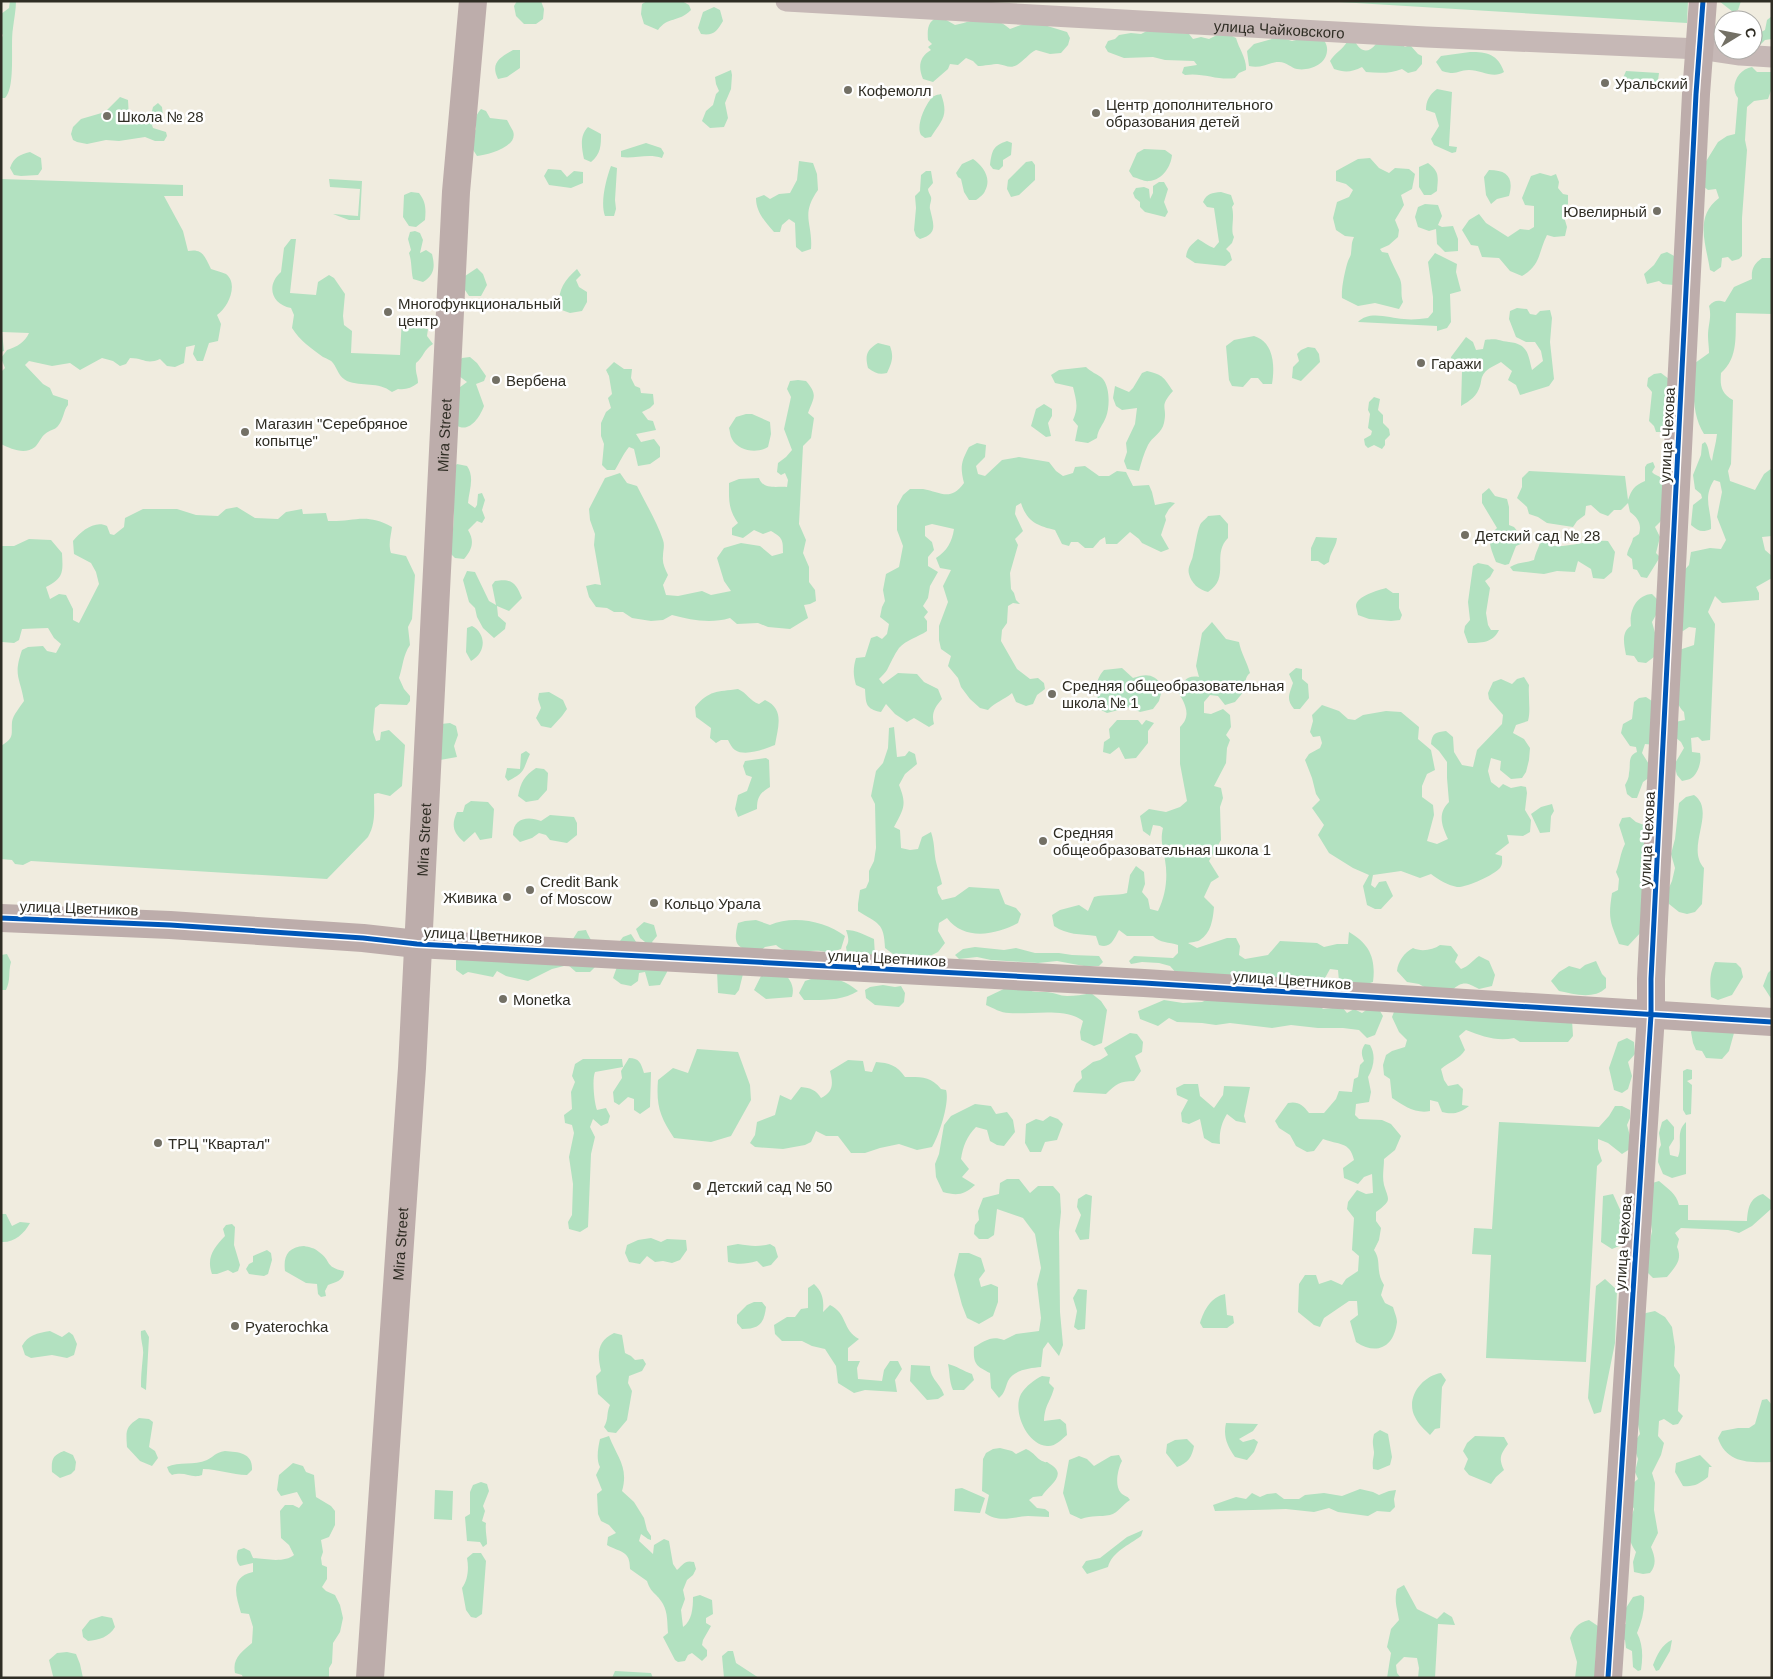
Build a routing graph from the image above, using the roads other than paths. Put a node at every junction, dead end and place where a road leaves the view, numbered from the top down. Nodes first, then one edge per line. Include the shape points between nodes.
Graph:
1 (473, 1) edge
2 (786, 1) edge
3 (1704, 1) edge
4 (1700, 49) junction
5 (1772, 57) edge
6 (1, 918) edge
7 (417, 944) junction
8 (1651, 1015) junction
9 (1772, 1022) edge
10 (370, 1678) edge
11 (1608, 1678) edge

1 - 7 street, Mira Street via 456,208
2 - 4 street, улица Чайковского
3 - 4 street, улица Чехова
4 - 5 street, улица Чайковского
4 - 8 street, улица Чехова
6 - 7 street, улица Цветников via 170,925
7 - 8 street, улица Цветников via 1144,983
7 - 10 street, Mira Street via 412,1068
8 - 9 street, улица Цветников
8 - 11 street, улица Чехова

